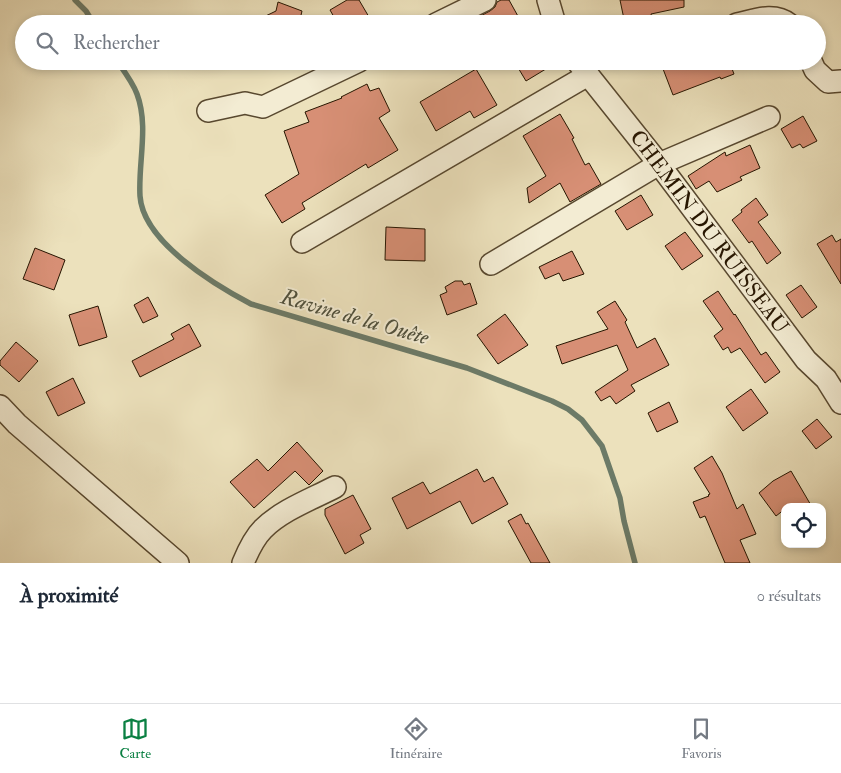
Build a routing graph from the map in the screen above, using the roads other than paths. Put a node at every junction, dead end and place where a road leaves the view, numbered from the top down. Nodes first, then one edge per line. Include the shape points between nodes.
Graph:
1 (485, 0) edge
2 (548, 0) edge
3 (454, 15) edge
4 (552, 15) edge
5 (341, 70) edge
6 (580, 70) edge
7 (585, 70) edge
8 (815, 70) edge
9 (841, 81) edge
10 (208, 111) dead end
11 (769, 117) dead end
12 (659, 164) junction
13 (302, 242) dead end
14 (491, 264) dead end
15 (841, 403) edge
16 (0, 406) edge
17 (335, 487) dead end
18 (178, 563) edge
19 (243, 563) edge

1 - 3 street
2 - 4 street
5 - 10 street via 263,108 245,102
6 - 13 street
7 - 12 street, CHEMIN DU RUISSEAU
8 - 9 street via 828,82
11 - 12 street
12 - 14 street
12 - 15 street, CHEMIN DU RUISSEAU via 806,360 826,379
16 - 18 street
17 - 19 street via 284,514 264,529 249,548

